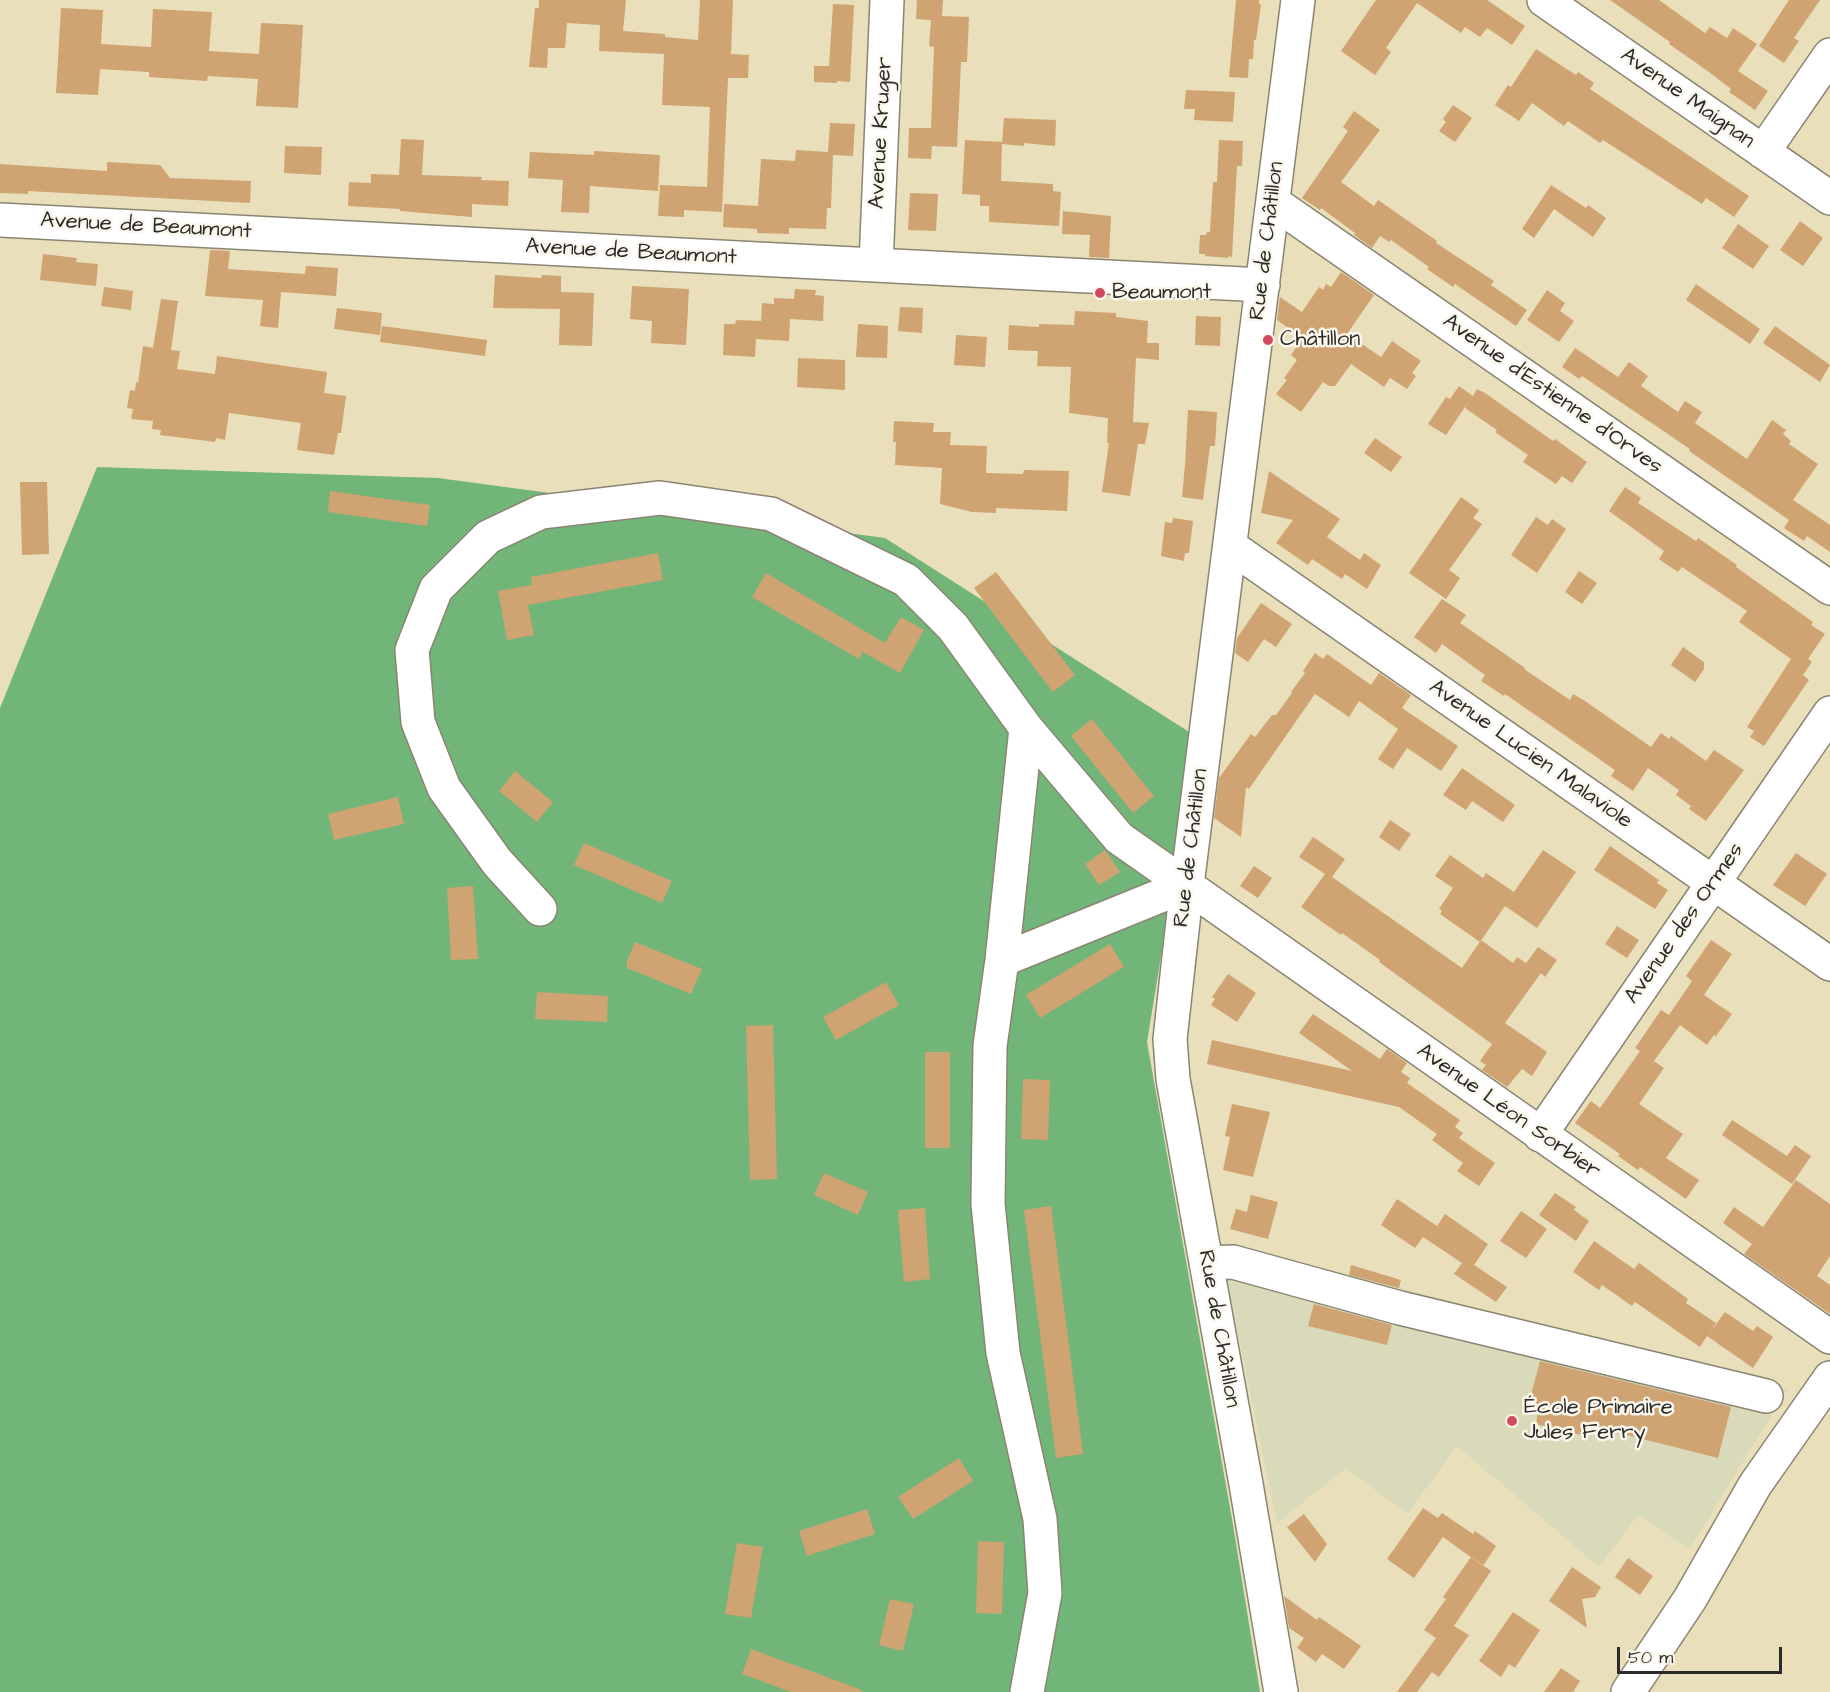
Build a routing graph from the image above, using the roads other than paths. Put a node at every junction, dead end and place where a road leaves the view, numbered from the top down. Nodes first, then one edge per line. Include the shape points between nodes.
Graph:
1 (887, 0) edge
2 (1298, 0) edge
3 (1544, 0) edge
4 (1830, 55) edge
5 (1763, 152) junction
6 (1830, 198) edge
7 (1273, 202) junction
8 (0, 220) edge
9 (876, 265) junction
10 (1263, 285) junction
11 (1230, 546) junction
12 (1830, 588) edge
13 (1830, 712) edge
14 (1026, 728) junction
15 (1713, 883) junction
16 (1187, 885) junction
17 (540, 909) dead end
18 (1002, 960) junction
19 (1830, 964) edge
20 (1540, 1135) junction
21 (1206, 1263) junction
22 (1830, 1337) edge
23 (1830, 1378) edge
24 (1766, 1396) dead end
25 (1027, 1692) edge
26 (1281, 1692) edge
27 (1628, 1692) edge

1 - 9 street, Avenue Kruger
2 - 7 street, Rue de Châtillon
3 - 5 street, Avenue Maignan
4 - 5 street
5 - 6 street, Avenue Maignan
7 - 10 street, Rue de Châtillon
7 - 12 street, Avenue d'Estienne d'Orves
8 - 9 street, Avenue de Beaumont
9 - 10 street, Avenue de Beaumont
10 - 11 street, Rue de Châtillon
11 - 15 street, Avenue Lucien Malaviole
11 - 16 street, Rue de Châtillon
13 - 15 street, Avenue des Ormes
14 - 16 street, Avenue Léon Sorbier via 1119,837
14 - 17 street, Avenue Léon Sorbier via 953,627 906,580 771,514 660,498 541,512 488,537 436,589 412,650 418,722 444,788 497,862
14 - 18 street
15 - 19 street, Avenue Lucien Malaviole
15 - 20 street, Avenue des Ormes
16 - 18 street
16 - 20 street, Avenue Léon Sorbier
16 - 21 street, Rue de Châtillon via 1170,1039 1173,1079
18 - 25 street via 990,1046 988,1204 1003,1353 1041,1529 1046,1593
20 - 22 street, Avenue Léon Sorbier
21 - 24 street via 1233,1262 1400,1308
21 - 26 street, Rue de Châtillon
23 - 27 street via 1755,1485 1690,1599

